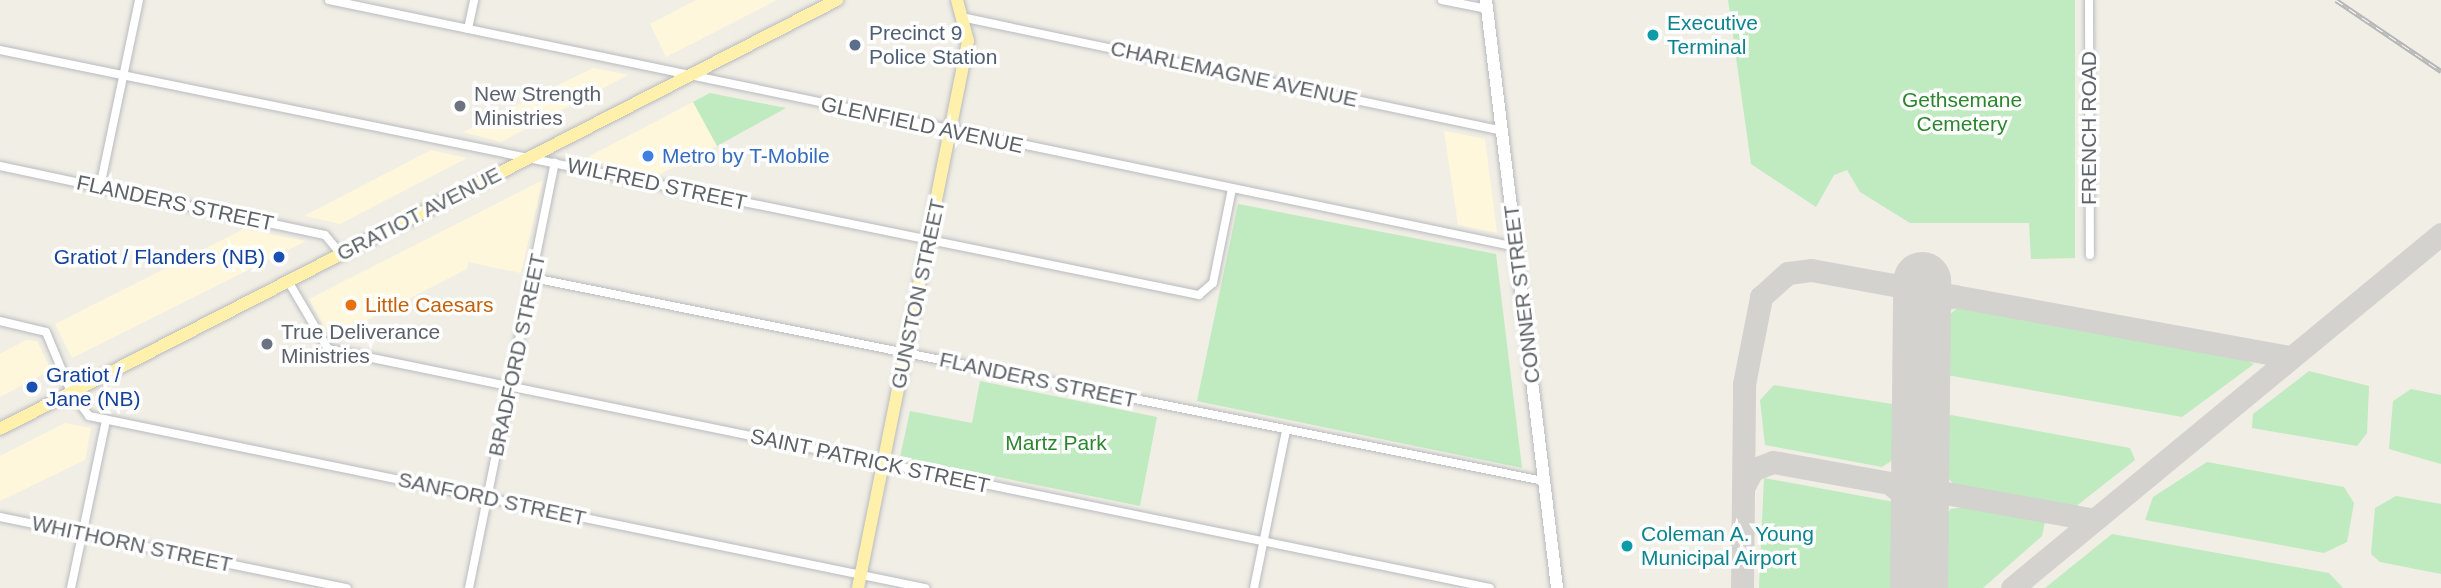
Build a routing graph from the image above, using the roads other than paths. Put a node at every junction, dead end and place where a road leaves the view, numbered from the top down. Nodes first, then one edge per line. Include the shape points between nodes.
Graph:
1 (139, 0) edge
2 (329, 0) edge
3 (474, 0) edge
4 (957, 0) edge
5 (1442, 0) edge
6 (2089, 0) edge
7 (830, 2) edge
8 (1486, 5) edge
9 (966, 18) junction
10 (468, 29) junction
11 (0, 50) edge
12 (123, 75) junction
13 (692, 75) junction
14 (951, 131) junction
15 (1503, 131) junction
16 (529, 158) junction
17 (555, 163) junction
18 (0, 166) edge
19 (100, 187) junction
20 (1232, 189) junction
21 (929, 241) junction
22 (1516, 247) junction
23 (341, 254) junction
24 (2090, 255) dead end
25 (533, 278) junction
26 (288, 281) junction
27 (0, 321) edge
28 (906, 353) junction
29 (510, 387) junction
30 (71, 393) junction
31 (106, 420) junction
32 (0, 429) edge
33 (1286, 431) junction
34 (883, 464) junction
35 (1543, 481) junction
36 (487, 498) junction
37 (0, 517) edge
38 (82, 534) junction
39 (1263, 541) junction
40 (859, 581) edge
41 (71, 588) edge
42 (347, 588) edge
43 (470, 588) edge
44 (925, 588) edge
45 (1254, 588) edge
46 (1490, 588) edge
47 (1556, 588) edge

1 - 12 street
2 - 10 street, GLENFIELD AVENUE
3 - 10 street
4 - 9 main road, GUNSTON STREET
5 - 8 street
6 - 24 street, FRENCH ROAD
7 - 13 main road, GRATIOT AVENUE
8 - 15 main road, CONNER STREET
9 - 14 main road, GUNSTON STREET via 968,41
9 - 15 street, CHARLEMAGNE AVENUE
10 - 13 street, GLENFIELD AVENUE
11 - 12 street, WILFRED STREET
12 - 16 street, WILFRED STREET
12 - 19 street
13 - 14 street, GLENFIELD AVENUE
13 - 16 main road, GRATIOT AVENUE
14 - 20 street, GLENFIELD AVENUE
14 - 21 main road, GUNSTON STREET
15 - 22 main road, CONNER STREET
16 - 17 street, WILFRED STREET
16 - 23 main road, GRATIOT AVENUE
17 - 21 street, WILFRED STREET
17 - 25 street, BRADFORD STREET
18 - 19 street, FLANDERS STREET
19 - 23 street, FLANDERS STREET via 325,234
20 - 21 street, WILFRED STREET via 1206,295
20 - 22 street, GLENFIELD AVENUE
21 - 28 main road, GUNSTON STREET
22 - 35 main road, CONNER STREET
23 - 26 main road, GRATIOT AVENUE
25 - 28 street, FLANDERS STREET
25 - 29 street, BRADFORD STREET
26 - 29 street, SAINT PATRICK STREET via 328,349
26 - 30 main road, GRATIOT AVENUE
27 - 30 street via 46,332
28 - 33 street, FLANDERS STREET
28 - 34 main road, GUNSTON STREET
29 - 34 street, SAINT PATRICK STREET
29 - 36 street, BRADFORD STREET
30 - 31 street, SANFORD STREET via 84,413
30 - 32 main road, GRATIOT AVENUE
31 - 36 street, SANFORD STREET
31 - 38 street
33 - 35 street, FLANDERS STREET
33 - 39 street
34 - 39 street, SAINT PATRICK STREET
34 - 40 main road, GUNSTON STREET
35 - 47 main road, CONNER STREET
36 - 40 street, SANFORD STREET
36 - 43 street, BRADFORD STREET
37 - 38 street, WHITHORN STREET
38 - 41 street
38 - 42 street, WHITHORN STREET
39 - 45 street
39 - 46 street, SAINT PATRICK STREET
40 - 44 street, SANFORD STREET

